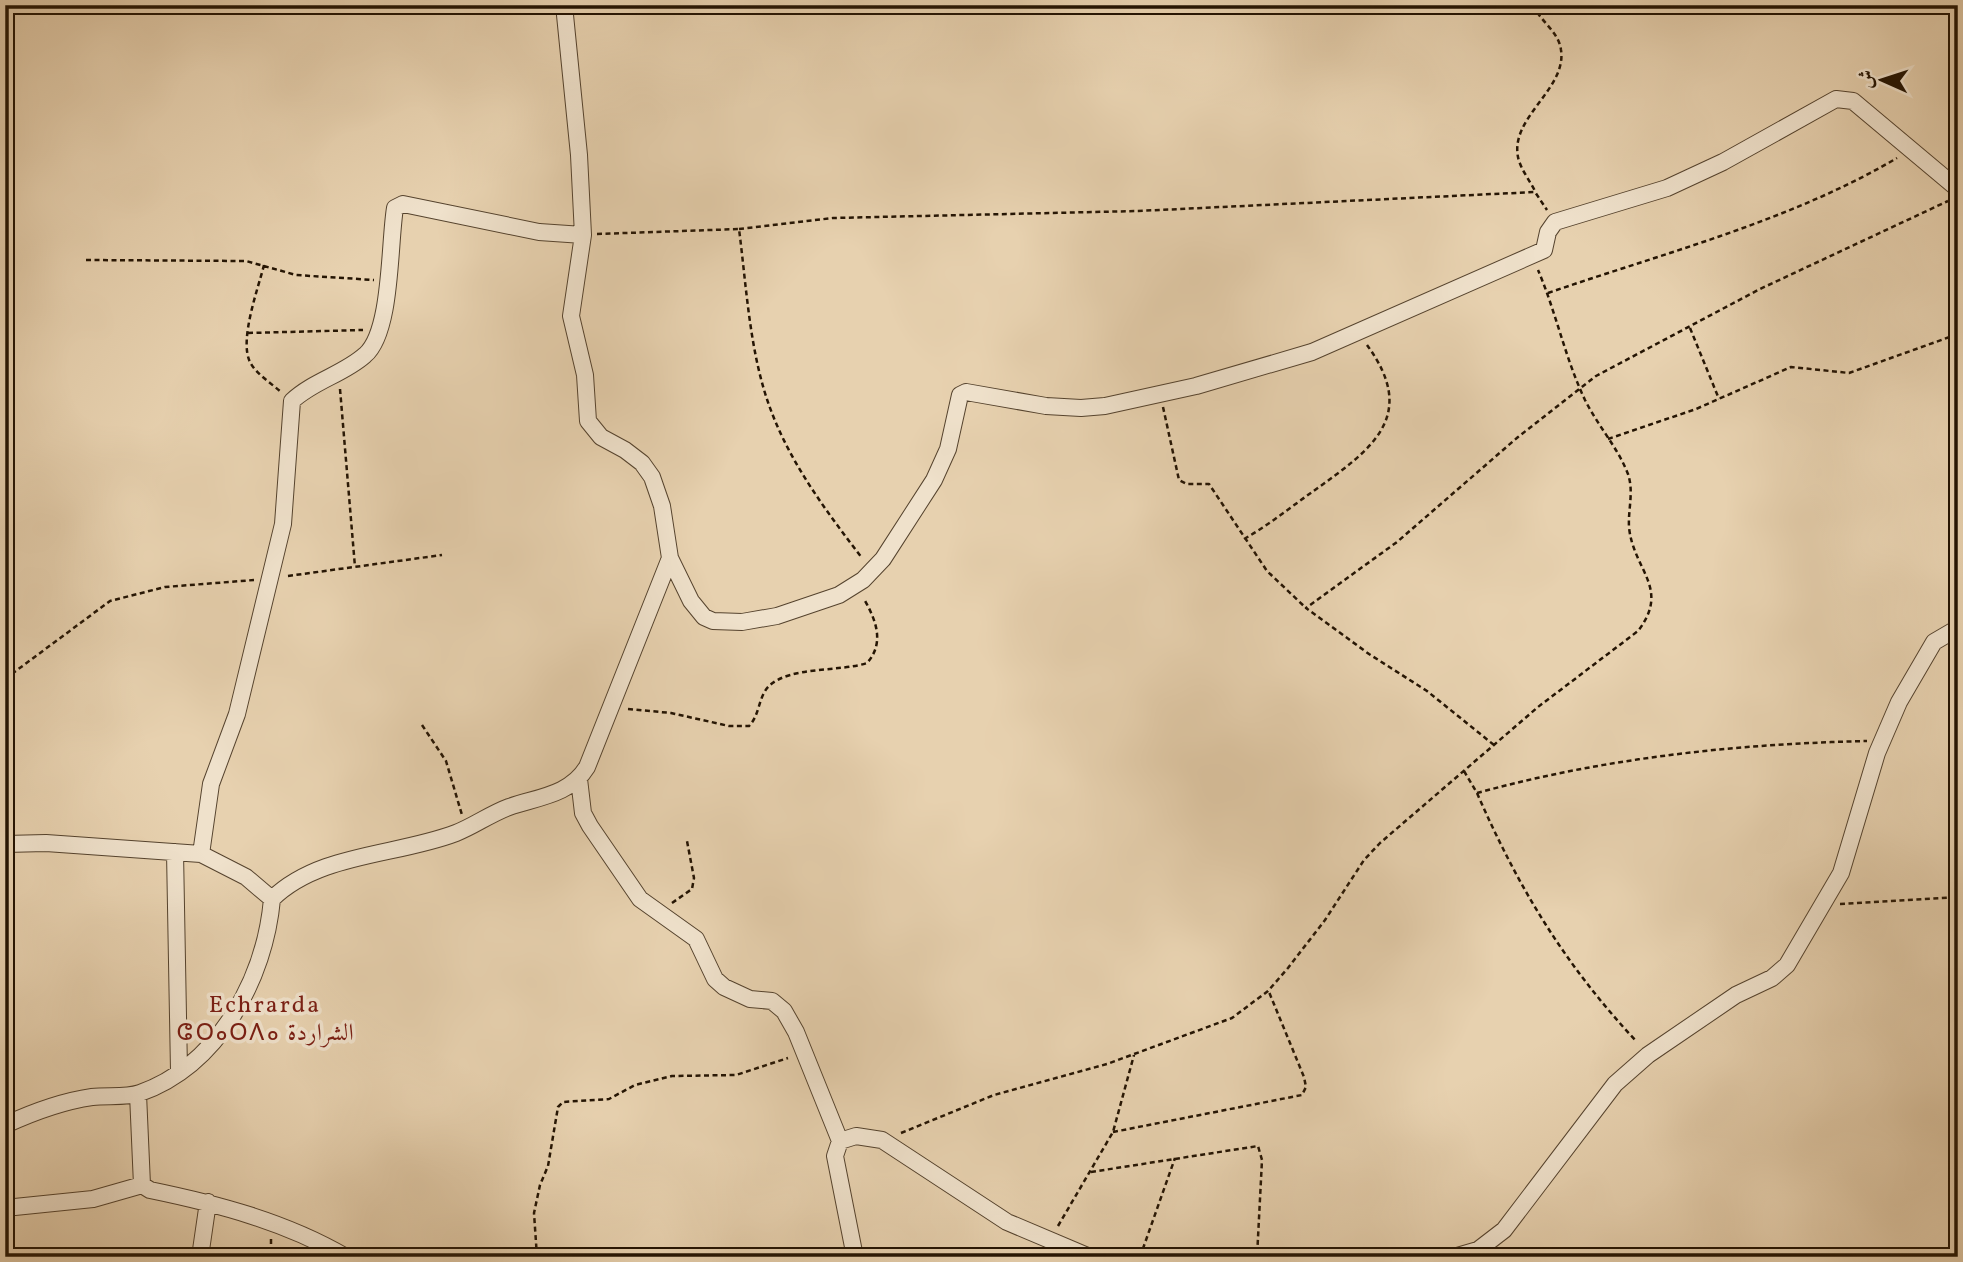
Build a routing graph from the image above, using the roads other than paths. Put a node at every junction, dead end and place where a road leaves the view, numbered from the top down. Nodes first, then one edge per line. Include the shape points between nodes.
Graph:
1 (564, 5) edge
2 (1958, 189) edge
3 (583, 235) junction
4 (670, 558) junction
5 (1958, 628) edge
6 (579, 779) junction
7 (5, 844) edge
8 (176, 852) junction
9 (201, 853) junction
10 (272, 899) junction
11 (179, 1070) junction
12 (138, 1094) junction
13 (5, 1125) edge
14 (841, 1140) junction
15 (142, 1185) junction
16 (208, 1202) junction
17 (5, 1208) edge
18 (200, 1257) edge
19 (346, 1257) edge
20 (855, 1257) edge
21 (1090, 1257) edge
22 (1454, 1257) edge

1 - 3 street
2 - 4 street via 1853,101 1836,99 1667,188 1555,222 1547,246 1532,256 1359,333 1263,369 1081,408 966,392 960,395 942,465 872,572 808,607 777,616 722,622 704,617
3 - 4 street via 571,316 585,375 589,421 601,438 642,463 652,477
3 - 9 street via 539,232 399,204 395,208 388,281 374,346 292,401 282,524 237,714 211,783
4 - 6 street
5 - 22 street via 1934,642 1923,658 1881,741 1841,873 1781,972 1736,995 1648,1055 1603,1096 1504,1230 1478,1250
6 - 10 street via 467,828 317,870
6 - 14 street via 583,813 627,884 696,939 715,979 724,987 750,999 778,1004 804,1051
7 - 8 street
8 - 9 street
8 - 11 street
9 - 10 street via 246,877
10 - 11 street via 269,932 257,970 229,1022 207,1048
11 - 12 street
12 - 13 street via 89,1097
12 - 15 street
14 - 20 street via 835,1156
14 - 21 street via 856,1136 882,1140 981,1207
15 - 16 street via 150,1191
15 - 17 street via 93,1199
16 - 18 street
16 - 19 street via 271,1222

